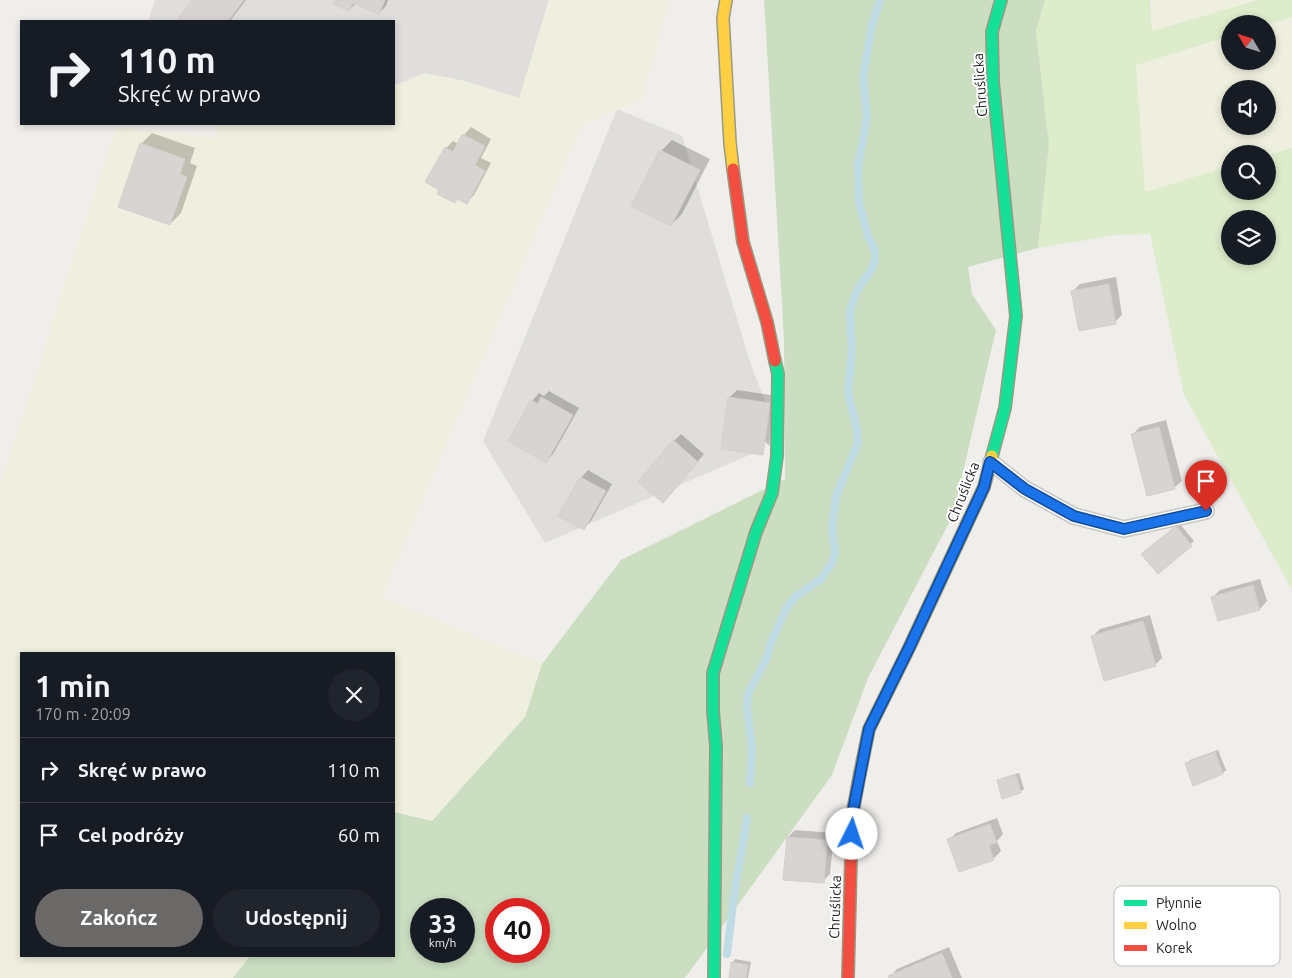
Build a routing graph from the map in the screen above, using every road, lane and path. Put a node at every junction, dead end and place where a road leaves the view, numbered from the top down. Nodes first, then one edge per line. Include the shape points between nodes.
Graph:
1 (726, 0) edge
2 (1001, 0) edge
3 (990, 462) junction
4 (1206, 511) dead end
5 (714, 978) edge
6 (848, 978) edge

1 - 5 street via 723,18 730,143 743,242 767,322 778,374 777,456 772,493 756,532 713,673 716,746
2 - 3 street, Chruślicka via 992,32 993,82 1016,316 1005,408
3 - 4 lane via 1025,489 1074,516 1124,529
3 - 6 street, Chruślicka via 984,487 869,729 852,816

